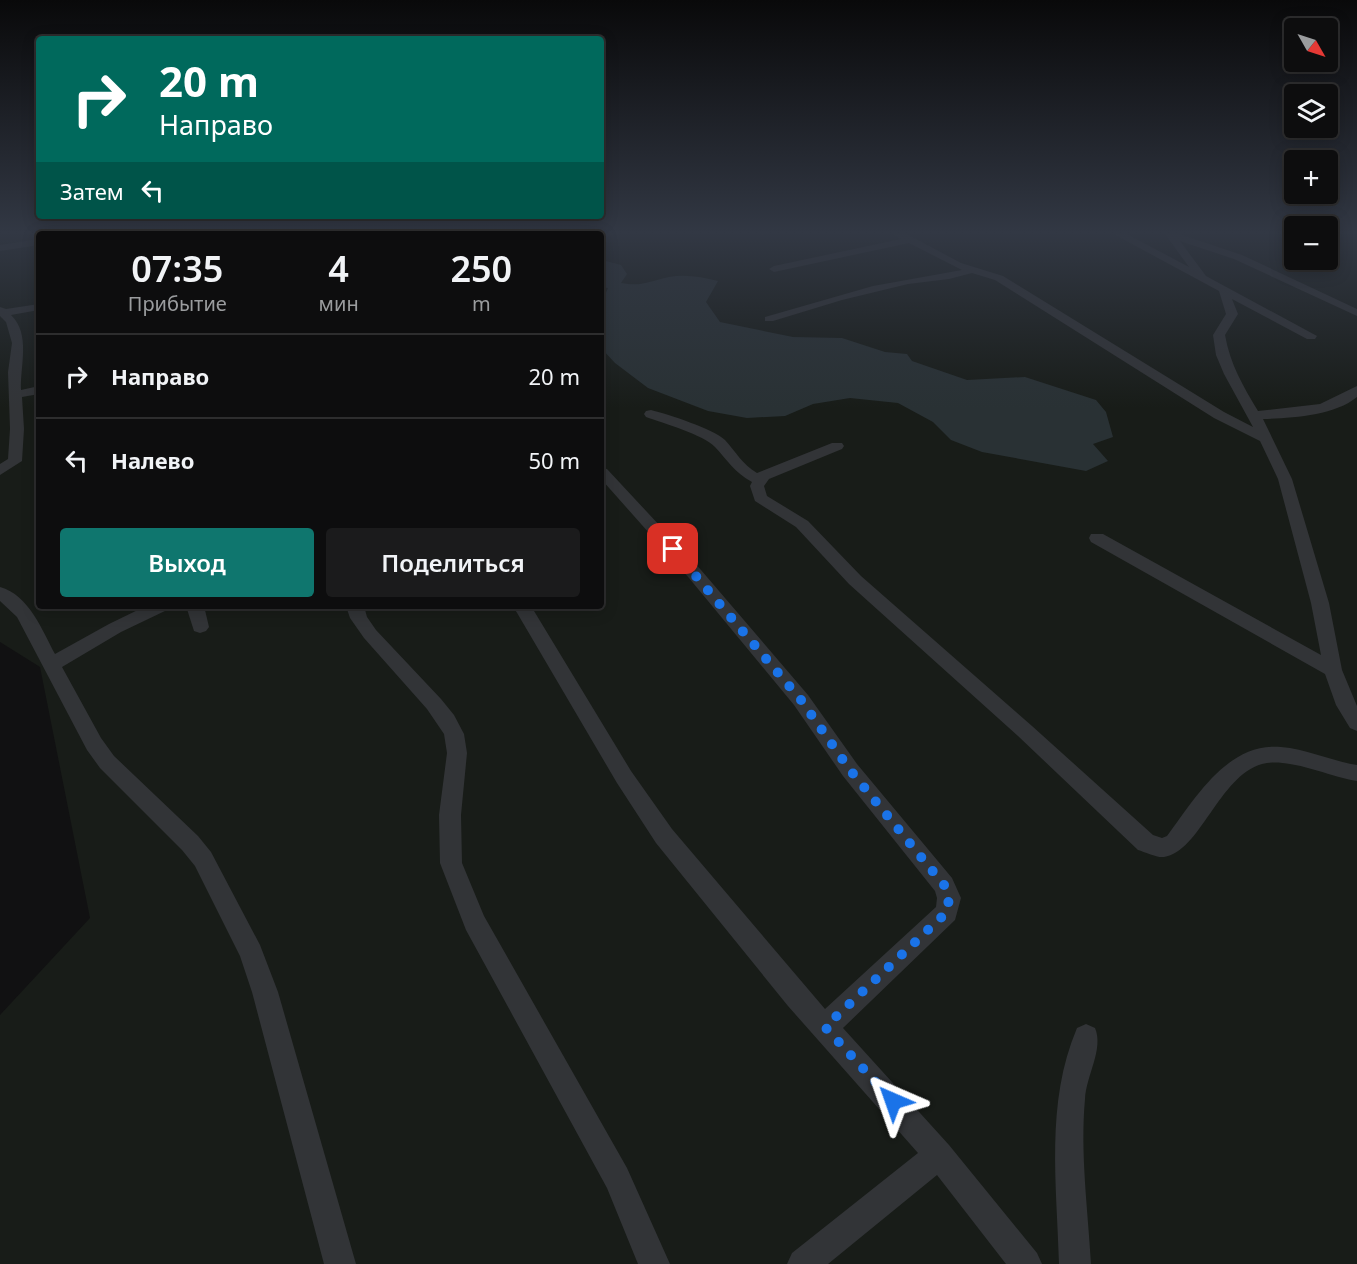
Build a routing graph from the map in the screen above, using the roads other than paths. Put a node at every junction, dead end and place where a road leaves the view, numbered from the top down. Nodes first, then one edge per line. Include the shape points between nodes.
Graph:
1 (871, 290) edge
2 (1018, 290) edge
3 (1307, 290) edge
4 (1224, 291) joint
5 (36, 307) edge
6 (2, 311) edge
7 (1357, 313) edge
8 (769, 319) dead end
9 (1311, 336) dead end
10 (1357, 390) edge
11 (36, 391) edge
12 (15, 395) junction
13 (651, 414) dead end
14 (1254, 415) junction
15 (1264, 438) junction
16 (837, 446) dead end
17 (0, 471) edge
18 (604, 474) edge
19 (758, 480) junction
20 (1097, 538) dead end
21 (0, 593) edge
22 (155, 609) edge
23 (196, 609) edge
24 (356, 609) edge
25 (524, 609) edge
26 (200, 627) dead end
27 (51, 664) junction
28 (1333, 670) junction
29 (1357, 723) edge
30 (1357, 773) edge
31 (825, 1027) junction
32 (1086, 1037) dead end
33 (939, 1155) junction
34 (340, 1264) edge
35 (654, 1264) edge
36 (804, 1264) edge
37 (1026, 1264) edge
38 (1075, 1264) edge

1 - 8 street
2 - 15 street via 1219,415
3 - 7 street
4 - 9 street
4 - 14 street via 1232,314 1219,335 1222,355
5 - 6 street
6 - 12 street via 11,321 18,343
10 - 14 street via 1344,400 1300,412
11 - 12 street
12 - 17 street via 15,461
13 - 19 street via 719,442 730,458
14 - 15 street
15 - 28 street via 1278,461 1296,513
16 - 19 street
18 - 31 street via 801,700 850,770 944,885 949,898 947,912
19 - 30 street via 760,498 802,524 855,580 1146,843 1163,848 1175,843 1227,775 1261,755 1279,755
20 - 28 street
21 - 27 street via 24,614
22 - 27 street
23 - 26 street
24 - 35 street via 370,633 434,704 454,734 457,753 450,815 451,863 474,922 617,1178
25 - 31 street via 624,777 664,836
27 - 34 street via 107,762 203,859 251,953
28 - 29 street
31 - 33 street
32 - 38 street via 1071,1095 1069,1122
33 - 36 street
33 - 37 street

